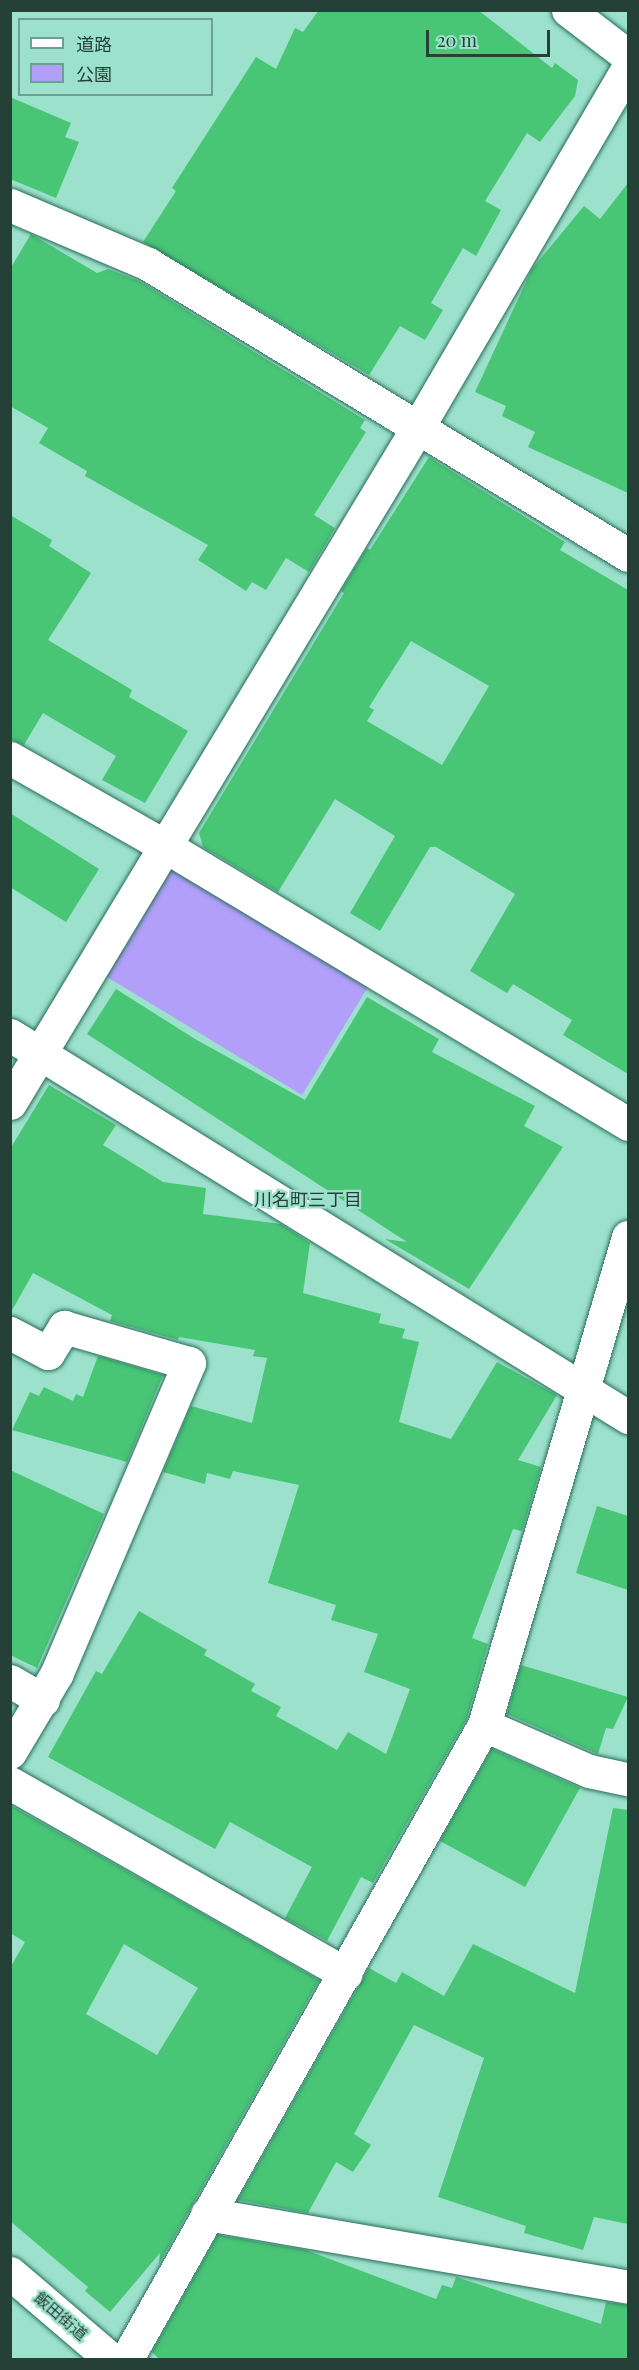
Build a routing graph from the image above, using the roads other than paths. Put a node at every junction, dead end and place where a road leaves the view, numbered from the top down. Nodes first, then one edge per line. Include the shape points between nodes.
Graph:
1 (568, 10) edge
2 (628, 56) edge
3 (628, 67) edge
4 (10, 204) edge
5 (418, 427) junction
6 (628, 555) edge
7 (10, 758) edge
8 (165, 846) junction
9 (10, 1035) edge
10 (41, 1054) junction
11 (10, 1103) edge
12 (628, 1124) edge
13 (628, 1237) edge
14 (10, 1332) edge
15 (583, 1391) junction
16 (628, 1417) edge
17 (10, 1681) edge
18 (43, 1700) junction
19 (484, 1725) junction
20 (10, 1752) edge
21 (628, 1779) edge
22 (10, 1783) edge
23 (346, 1974) junction
24 (207, 2214) junction
25 (10, 2273) edge
26 (628, 2287) edge
27 (112, 2360) edge
28 (126, 2360) edge

1 - 2 main road
3 - 5 main road
4 - 5 main road via 148,264
5 - 6 main road
5 - 8 main road
7 - 8 main road
8 - 10 main road
8 - 12 main road
9 - 10 main road
10 - 11 main road
10 - 15 main road
13 - 15 main road
14 - 18 main road via 48,1353 64,1327 189,1363
15 - 16 main road
15 - 19 main road
17 - 18 main road
18 - 20 main road
19 - 21 main road via 589,1771
19 - 23 main road
22 - 23 main road
23 - 24 main road
24 - 26 main road
24 - 28 main road
25 - 27 main road, 飯田街道

